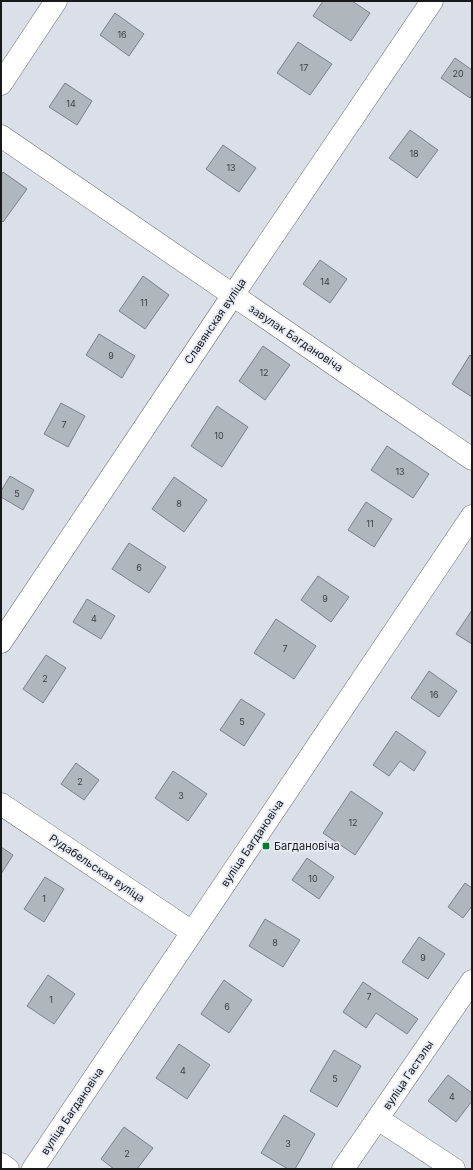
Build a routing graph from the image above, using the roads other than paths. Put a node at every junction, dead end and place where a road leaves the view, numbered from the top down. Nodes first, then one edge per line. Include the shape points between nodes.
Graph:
1 (56, 1) edge
2 (432, 1) edge
3 (1, 84) edge
4 (1, 136) edge
5 (233, 295) junction
6 (472, 458) edge
7 (472, 516) edge
8 (1, 642) edge
9 (1, 804) edge
10 (192, 932) junction
11 (472, 981) edge
12 (378, 1119) junction
13 (1, 1164) edge
14 (8, 1169) edge
15 (33, 1169) edge
16 (344, 1169) edge
17 (454, 1169) edge

1 - 3 street
2 - 5 street, Славянская вуліца
4 - 5 street, завулак Багдановіча
5 - 6 street, завулак Багдановіча
5 - 8 street, Славянская вуліца
7 - 10 street, вуліца Багдановіча
9 - 10 street, Рудабельская вуліца
10 - 15 street, вуліца Багдановіча
11 - 12 street, вуліца Гастэлы
12 - 16 street, вуліца Гастэлы
12 - 17 street
13 - 14 street

